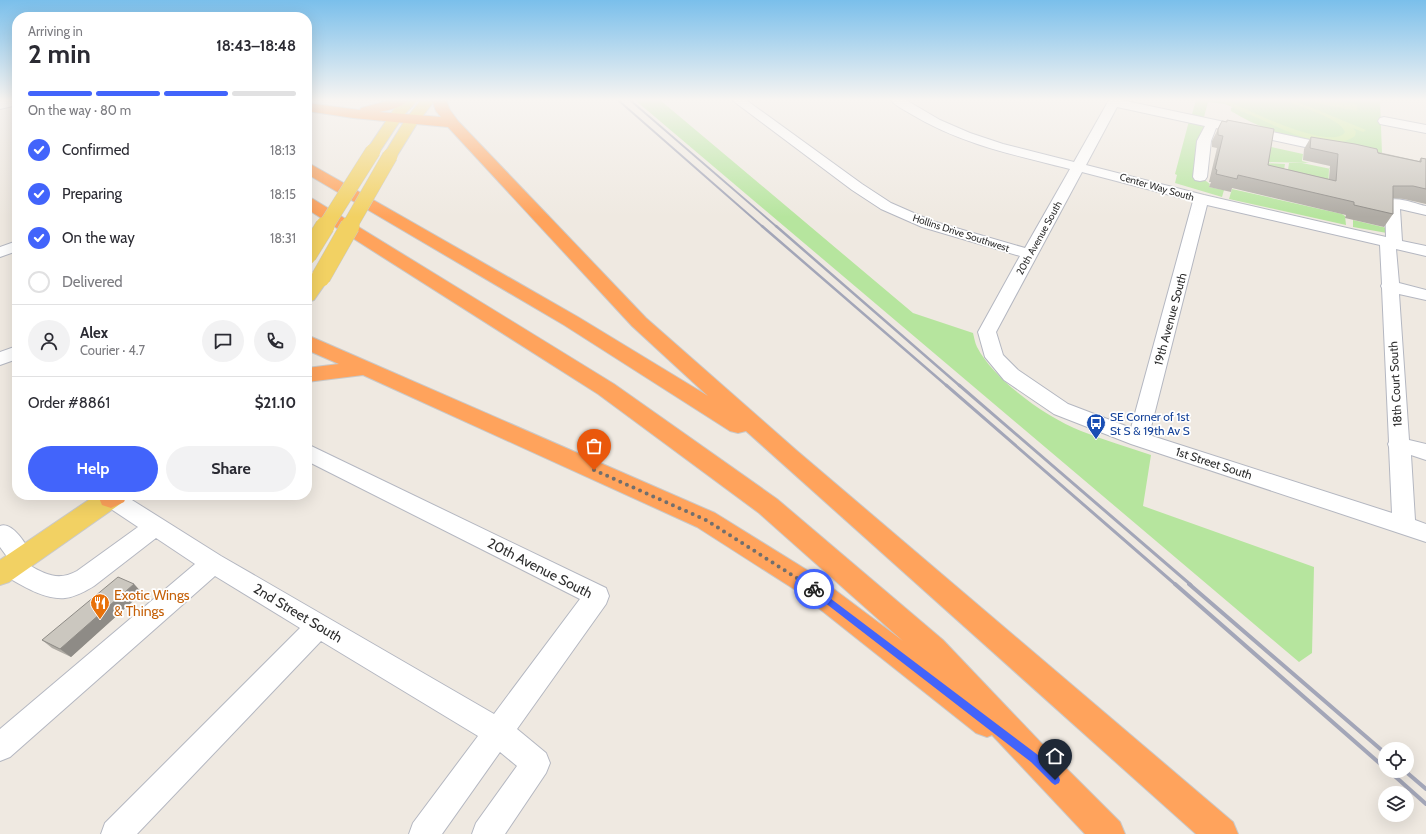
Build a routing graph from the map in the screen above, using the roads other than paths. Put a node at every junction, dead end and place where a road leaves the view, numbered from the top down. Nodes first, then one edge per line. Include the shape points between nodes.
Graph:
1 (381, 139) edge
2 (400, 139) edge
3 (467, 139) edge
4 (791, 139) edge
5 (974, 139) edge
6 (1094, 139) edge
7 (1205, 139) edge
8 (1283, 139) edge
9 (1349, 151) edge
10 (1079, 166) junction
11 (312, 171) edge
12 (1200, 177) dead end
13 (1201, 199) junction
14 (312, 205) edge
15 (1426, 211) edge
16 (1391, 243) junction
17 (312, 247) edge
18 (12, 248) edge
19 (1426, 251) edge
20 (0, 252) edge
21 (1029, 254) junction
22 (1389, 286) junction
23 (312, 289) edge
24 (1426, 295) edge
25 (312, 344) edge
26 (12, 354) edge
27 (0, 359) edge
28 (367, 368) junction
29 (312, 374) edge
30 (1011, 375) joint
31 (1138, 439) junction
32 (1398, 444) junction
33 (1426, 452) edge
34 (312, 454) edge
35 (788, 456) junction
36 (101, 500) edge
37 (113, 500) edge
38 (1404, 525) junction
39 (155, 526) junction
40 (1426, 532) edge
41 (0, 536) edge
42 (213, 563) junction
43 (10, 566) edge
44 (319, 626) junction
45 (498, 732) junction
46 (0, 747) edge
47 (1034, 758) junction
48 (116, 834) edge
49 (424, 834) edge
50 (487, 834) edge
51 (1108, 834) edge
52 (1221, 834) edge

1 - 17 main road, bridge
2 - 23 main road, bridge
3 - 35 highway via 639,322
4 - 21 street, Hollins Drive Southwest via 886,206 927,224
5 - 10 street, Center Way South
6 - 10 street, 20th Avenue South
7 - 12 street
8 - 9 street
10 - 13 street, Center Way South
10 - 21 street, 20th Avenue South
11 - 35 highway via 571,321
13 - 16 street, Center Way South
13 - 31 street, 19th Avenue South
14 - 47 highway via 606,389 768,506 933,649
15 - 16 street, 18th Court South via 1392,204
16 - 19 street, Center Way South
16 - 22 street, 18th Court South
18 - 20 street
21 - 30 street, 20th Avenue South via 988,332 994,357
22 - 24 street
22 - 32 street, 18th Court South
25 - 28 highway
26 - 27 street
28 - 29 highway
28 - 47 highway via 706,520 806,583
30 - 31 street, 1st Street South via 1061,409
31 - 38 street, 1st Street South
32 - 33 street
32 - 38 street, 18th Court South
34 - 45 street, 20th Avenue South via 597,596
35 - 52 highway
36 - 43 main road
37 - 39 street, 2nd Street South
38 - 40 street, 1st Street South
39 - 42 street, 2nd Street South
39 - 43 street via 100,568 68,587 42,584
41 - 43 street via 4,534
42 - 44 street, 2nd Street South
42 - 46 street
44 - 45 street, 2nd Street South
44 - 48 street
45 - 49 street, 20th Avenue South
45 - 50 street, 2nd Street South via 536,763
47 - 51 highway

